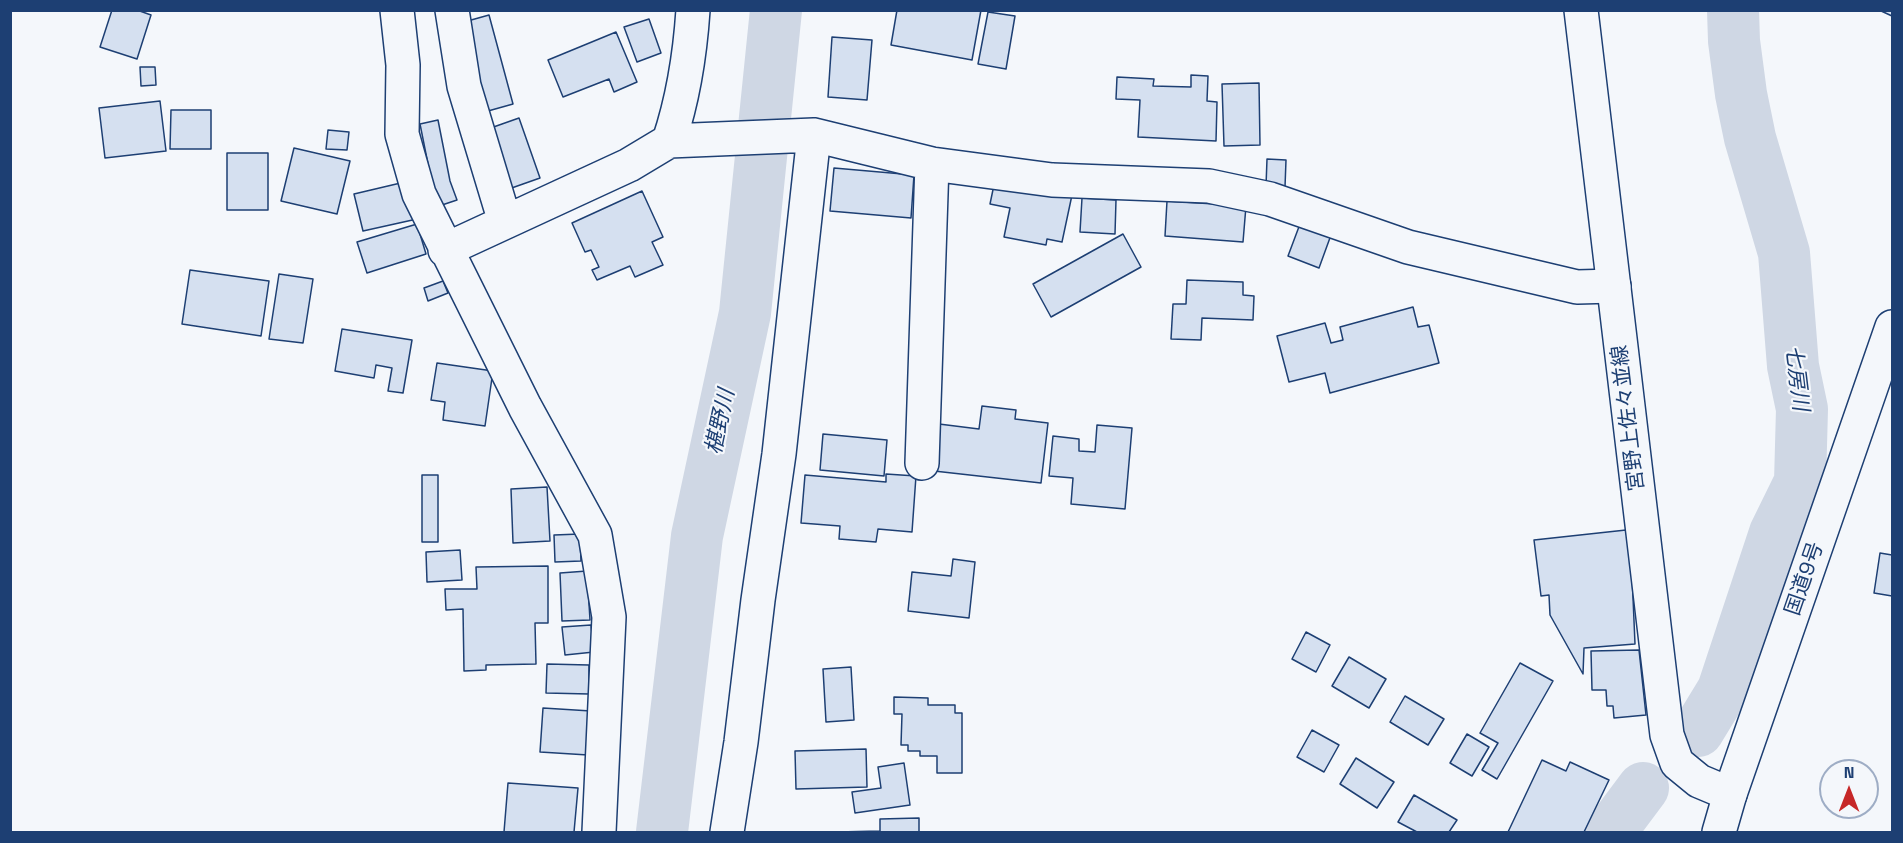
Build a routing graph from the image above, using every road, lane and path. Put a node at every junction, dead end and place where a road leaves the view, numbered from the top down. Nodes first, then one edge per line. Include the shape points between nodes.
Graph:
1 (398, 10) edge
2 (452, 10) edge
3 (693, 10) edge
4 (1581, 10) edge
5 (809, 135) junction
6 (678, 141) junction
7 (932, 164) junction
8 (478, 234) junction
9 (1614, 286) junction
10 (1893, 327) edge
11 (922, 463) dead end
12 (1730, 794) junction
13 (599, 832) edge
14 (727, 832) edge
15 (1719, 832) edge

1 - 8 main road via 403,65 402,134 419,194
2 - 8 main road via 464,86
3 - 6 main road via 690,55 676,120
4 - 9 main road, 宮野上佐々並線
5 - 6 main road
5 - 7 main road
5 - 14 main road via 779,454
6 - 8 main road
7 - 9 main road via 1052,180 1209,186 1270,199 1408,247 1577,287
7 - 11 main road
8 - 13 main road via 525,406 596,535 609,617
9 - 12 main road, 宮野上佐々並線 via 1667,735 1677,763 1699,781
10 - 12 main road, 国道9号
12 - 15 main road, 国道9号

